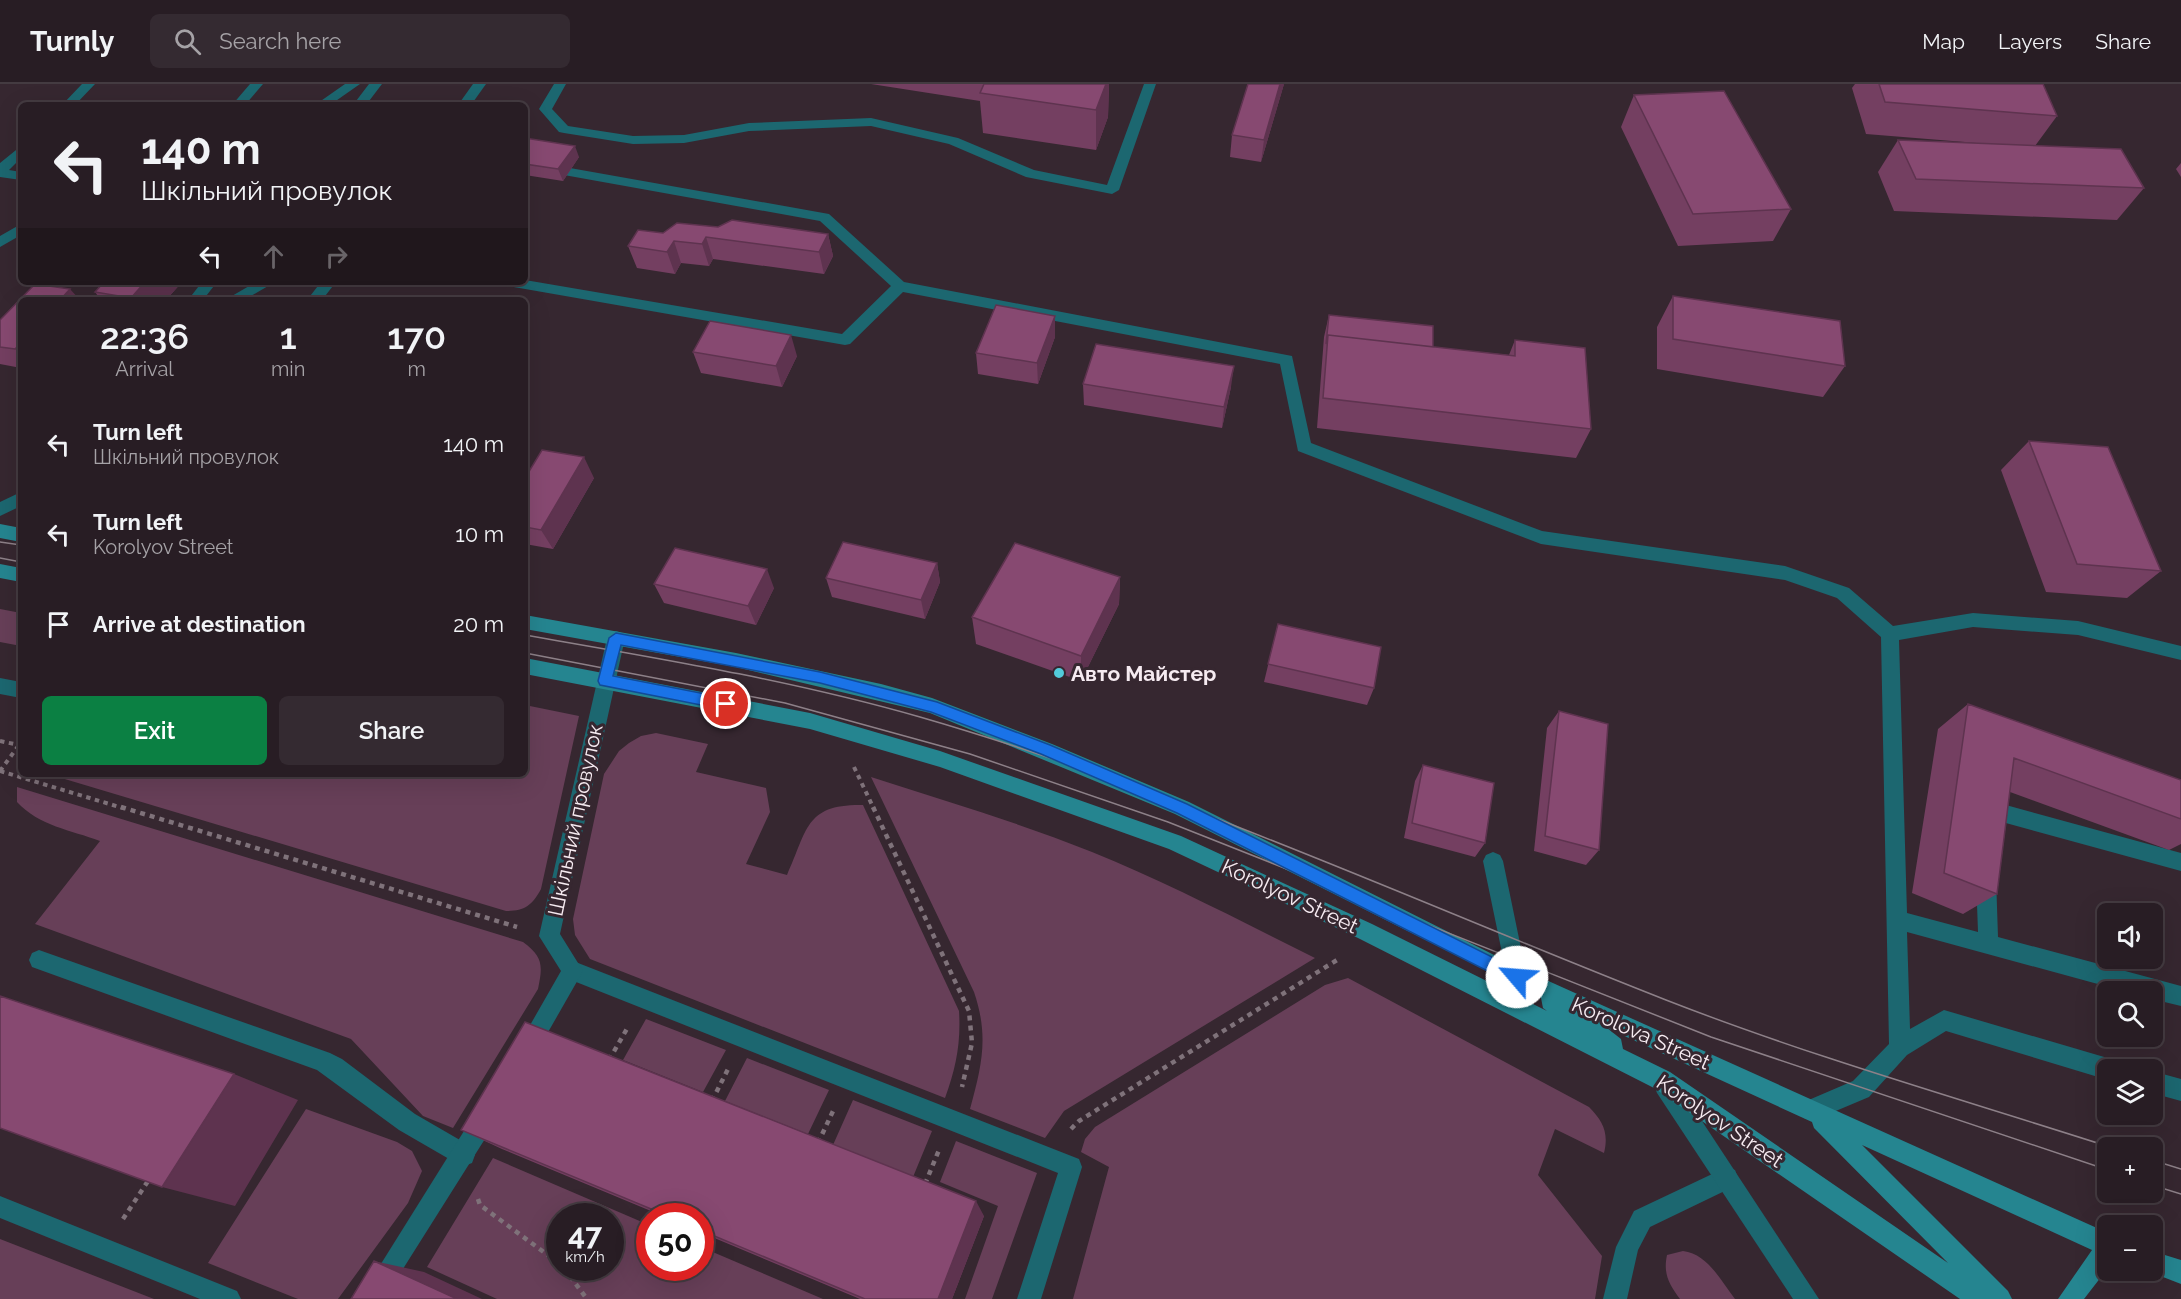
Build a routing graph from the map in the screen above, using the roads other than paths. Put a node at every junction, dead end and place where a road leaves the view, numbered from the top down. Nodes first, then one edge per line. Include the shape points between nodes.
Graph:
1 (89, 84) edge
2 (257, 84) edge
3 (354, 84) edge
4 (376, 84) edge
5 (480, 84) edge
6 (560, 84) edge
7 (1150, 84) edge
8 (71, 102) edge
9 (241, 102) edge
10 (326, 102) edge
11 (361, 102) edge
12 (466, 102) edge
13 (18, 153) edge
14 (528, 165) edge
15 (0, 172) edge
16 (18, 175) edge
17 (18, 231) edge
18 (0, 242) edge
19 (208, 285) edge
20 (262, 285) edge
21 (326, 285) edge
22 (525, 285) edge
23 (900, 285) junction
24 (198, 297) edge
25 (238, 297) edge
26 (316, 297) edge
27 (18, 500) edge
28 (0, 510) edge
29 (0, 531) edge
30 (18, 534) edge
31 (0, 571) edge
32 (18, 574) edge
33 (528, 623) edge
34 (1890, 634) junction
35 (616, 638) junction
36 (2181, 653) edge
37 (528, 667) edge
38 (605, 681) junction
39 (0, 686) edge
40 (18, 689) edge
41 (1984, 831) edge
42 (1985, 853) edge
43 (1493, 861) dead end
44 (2181, 862) edge
45 (1897, 920) junction
46 (1988, 944) junction
47 (39, 960) dead end
48 (573, 971) junction
49 (1517, 977) junction
50 (2181, 996) edge
51 (1900, 1048) junction
52 (519, 1063) edge
53 (2097, 1066) edge
54 (1662, 1080) junction
55 (2163, 1085) edge
56 (2181, 1090) edge
57 (500, 1094) edge
58 (1812, 1110) junction
59 (464, 1155) junction
60 (1727, 1178) junction
61 (0, 1207) edge
62 (2097, 1242) edge
63 (2097, 1262) edge
64 (2163, 1266) edge
65 (2181, 1272) edge
66 (229, 1299) edge
67 (371, 1299) edge
68 (1029, 1299) edge
69 (1615, 1299) edge
70 (1807, 1299) edge
71 (1980, 1299) edge
72 (2000, 1299) edge
73 (2070, 1299) edge

1 - 8 street
2 - 9 street
3 - 10 street
4 - 11 street
5 - 12 street
6 - 7 street via 545,109 564,129 644,140 684,139 749,127 871,122 953,141 1031,174 1112,190
13 - 15 street
14 - 23 street via 824,218
15 - 16 street
17 - 18 street
19 - 24 street
20 - 25 street
21 - 26 street
22 - 23 street via 845,340
23 - 34 street via 1287,360 1304,447 1541,537 1785,573 1843,593
27 - 28 street
29 - 30 main road
31 - 32 main road
33 - 35 main road, Korolova Street
34 - 36 street via 1973,620 2078,628
34 - 45 street
35 - 38 street, Шкільний провулок
35 - 49 main road, Korolova Street via 820,678 932,706 1182,808
37 - 38 main road, Korolyov Street
38 - 48 street, Шкільний провулок via 549,936
38 - 54 main road, Korolyov Street via 821,724 951,763 1174,842 1365,931
39 - 40 street
41 - 44 street via 1983,808
42 - 46 street
43 - 49 street
45 - 46 street
45 - 51 street
46 - 50 street
47 - 59 street via 322,1061 407,1122
48 - 52 street
48 - 68 street via 1071,1167
49 - 54 main road
49 - 58 main road, Korolova Street
51 - 53 street via 1944,1020
51 - 58 street via 1861,1089
54 - 60 street
54 - 71 main road, Korolyov Street
55 - 56 street
57 - 59 street
58 - 62 main road, Korolova Street
58 - 72 main road
59 - 67 street
60 - 69 street via 1641,1219 1627,1247
60 - 70 street
61 - 66 street
63 - 73 main road
64 - 65 main road

